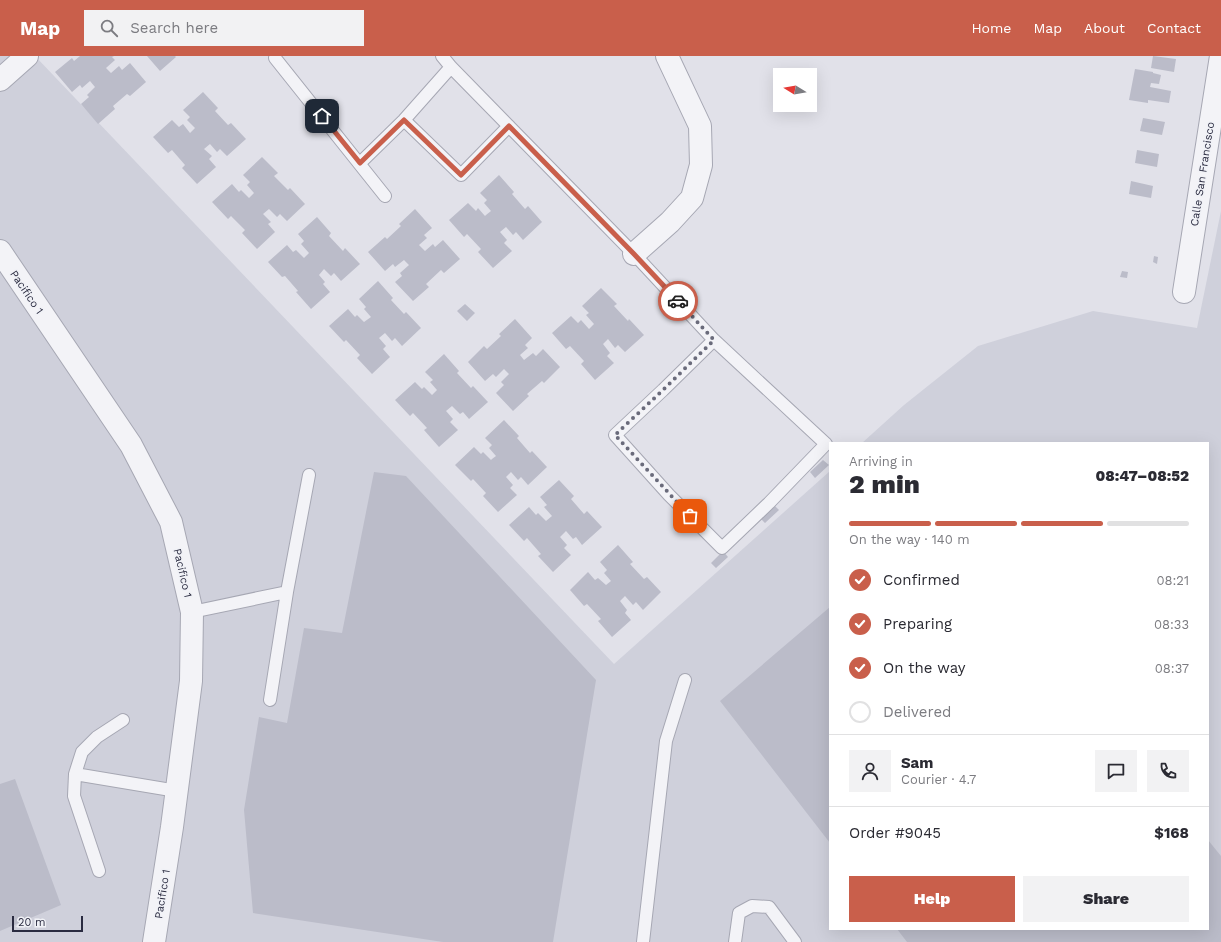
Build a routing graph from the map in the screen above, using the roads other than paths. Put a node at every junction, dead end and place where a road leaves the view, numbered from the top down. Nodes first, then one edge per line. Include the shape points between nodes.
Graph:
1 (442, 56) edge
2 (667, 56) edge
3 (1221, 56) edge
4 (21, 58) edge
5 (275, 58) dead end
6 (451, 67) junction
7 (0, 80) edge
8 (404, 120) junction
9 (509, 126) junction
10 (1213, 151) edge
11 (360, 163) junction
12 (385, 196) dead end
13 (0, 251) edge
14 (634, 254) junction
15 (1184, 292) dead end
16 (714, 340) junction
17 (309, 475) dead end
18 (287, 592) junction
19 (192, 612) junction
20 (685, 680) dead end
21 (270, 700) dead end
22 (123, 720) dead end
23 (75, 774) junction
24 (177, 791) junction
25 (99, 871) dead end
26 (154, 942) edge
27 (643, 942) edge
28 (735, 942) edge
29 (795, 942) edge

1 - 6 lane
2 - 14 street via 700,126 701,166 692,198
3 - 10 street, Calle San Francisco
4 - 7 street
5 - 11 lane
6 - 8 lane
6 - 9 lane
8 - 9 lane via 461,175
8 - 11 lane
9 - 14 lane
10 - 15 street, Calle San Francisco
11 - 12 lane
13 - 19 street, Pacifico 1 via 131,445 171,522
14 - 16 lane
16 - 16 lane via 826,444 722,548 669,495 615,435
17 - 18 lane
18 - 19 lane
18 - 21 lane
19 - 24 street, Pacifico 1 via 192,682
20 - 27 lane via 666,741
22 - 23 lane via 97,737 82,752
23 - 24 lane
23 - 25 lane via 74,796
24 - 26 street, Pacifico 1
28 - 29 lane via 739,913 752,906 769,907

